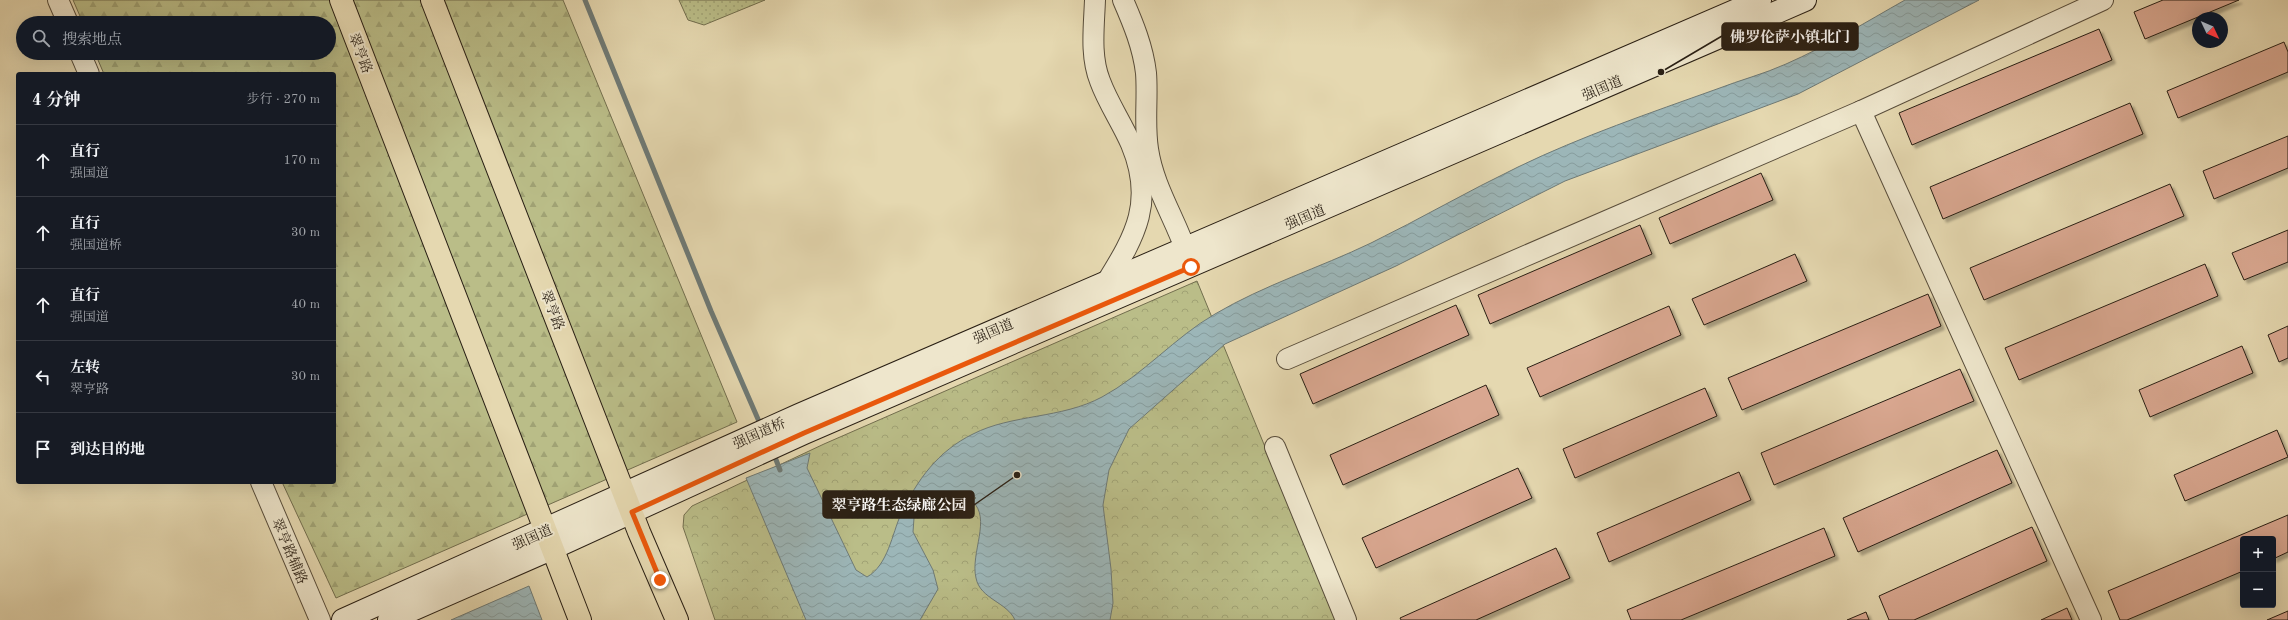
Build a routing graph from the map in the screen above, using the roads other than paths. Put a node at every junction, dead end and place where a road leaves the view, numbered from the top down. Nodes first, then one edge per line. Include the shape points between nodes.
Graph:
1 (58, 0) edge
2 (341, 0) edge
3 (432, 0) edge
4 (1095, 0) edge
5 (1123, 0) edge
6 (1760, 0) edge
7 (1805, 0) edge
8 (2103, 0) edge
9 (65, 16) edge
10 (83, 60) edge
11 (88, 72) edge
12 (1861, 111) junction
13 (1188, 258) junction
14 (1106, 283) junction
15 (1287, 359) dead end
16 (802, 424) junction
17 (1275, 447) dead end
18 (722, 460) joint
19 (262, 484) edge
20 (632, 513) junction
21 (551, 548) junction
22 (579, 619) edge
23 (320, 620) edge
24 (344, 620) edge
25 (389, 620) edge
26 (676, 620) edge
27 (1346, 620) edge
28 (2091, 620) edge

1 - 9 street
2 - 21 main road, 翠亨路
3 - 20 main road, 翠亨路
4 - 14 street via 1094,58 1098,75 1132,145 1142,178 1141,213 1127,249
5 - 13 street via 1138,36 1146,73 1148,149 1157,187
6 - 13 main road, 强国道
7 - 13 main road, 强国道
8 - 12 street
10 - 11 street
12 - 15 street
12 - 28 street
13 - 14 main road, 强国道
13 - 16 main road, 强国道
14 - 16 main road, 强国道
16 - 18 main road, 强国道桥
17 - 27 street
18 - 20 main road, 强国道
19 - 23 street, 翠亨路辅路
20 - 21 main road, 强国道
20 - 26 main road, 翠亨路
21 - 22 main road, 翠亨路
21 - 24 main road, 强国道
21 - 25 main road, 强国道

